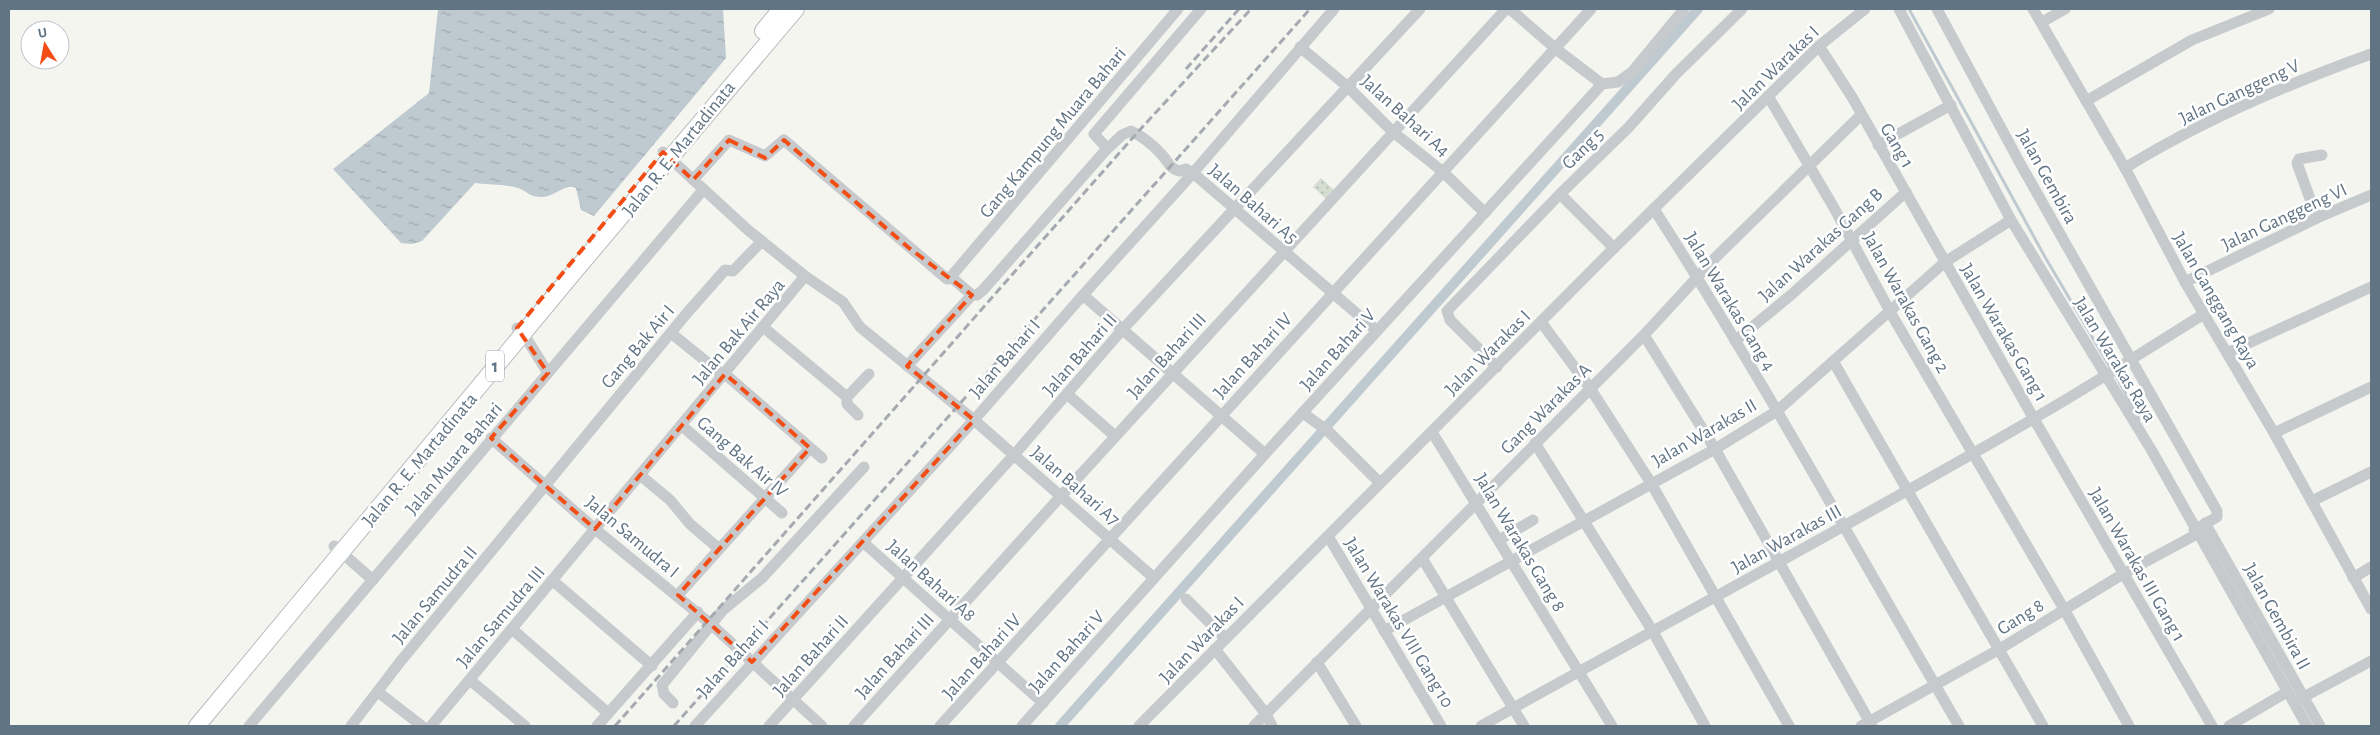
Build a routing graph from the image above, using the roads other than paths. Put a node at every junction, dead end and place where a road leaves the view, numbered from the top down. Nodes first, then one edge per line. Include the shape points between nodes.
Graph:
1 (781, 9) edge
2 (796, 9) edge
3 (1178, 9) edge
4 (1201, 9) edge
5 (1334, 9) edge
6 (1420, 9) edge
7 (1506, 9) edge
8 (1510, 9) edge
9 (1591, 9) edge
10 (1684, 9) edge
11 (1742, 9) edge
12 (1865, 9) edge
13 (1899, 9) edge
14 (1936, 9) edge
15 (2033, 9) edge
16 (2065, 9) edge
17 (2269, 9) edge
18 (2042, 22) junction
19 (1819, 46) junction
20 (1300, 47) junction
21 (1556, 49) junction
22 (2371, 54) edge
23 (1602, 84) junction
24 (1348, 87) junction
25 (1768, 96) junction
26 (2086, 101) junction
27 (1951, 105) junction
28 (1861, 115) junction
29 (1081, 124) junction
30 (1393, 132) junction
31 (1094, 134) junction
32 (1878, 145) junction
33 (1105, 151) junction
34 (666, 155) junction
35 (2322, 155) dead end
36 (1811, 167) junction
37 (2125, 168) junction
38 (1442, 171) junction
39 (1193, 173) junction
40 (693, 180) junction
41 (703, 190) junction
42 (1906, 192) junction
43 (1560, 194) junction
44 (2371, 195) edge
45 (1654, 209) junction
46 (1234, 210) junction
47 (1485, 213) junction
48 (2317, 218) junction
49 (2012, 220) junction
50 (1852, 238) junction
51 (762, 241) junction
52 (1614, 248) junction
53 (1283, 252) junction
54 (1945, 262) junction
55 (806, 276) junction
56 (951, 277) junction
57 (1697, 277) junction
58 (2185, 282) junction
59 (2371, 287) edge
60 (1331, 293) junction
61 (972, 295) junction
62 (1083, 295) junction
63 (1890, 311) junction
64 (2204, 314) junction
65 (1541, 322) junction
66 (763, 326) junction
67 (520, 330) junction
68 (1122, 330) junction
69 (1376, 331) junction
70 (671, 333) junction
71 (1644, 335) junction
72 (1735, 341) junction
73 (2227, 354) junction
74 (2132, 358) junction
75 (1833, 361) junction
76 (1500, 365) junction
77 (907, 366) junction
78 (2112, 371) junction
79 (548, 373) junction
80 (869, 374) dead end
81 (1172, 374) junction
82 (724, 375) junction
83 (1590, 388) junction
84 (2371, 388) edge
85 (1067, 394) junction
86 (847, 397) junction
87 (1777, 411) junction
88 (1303, 413) junction
89 (858, 415) dead end
90 (1220, 416) junction
91 (2034, 419) junction
92 (974, 420) junction
93 (681, 425) junction
94 (1432, 432) junction
95 (2274, 432) junction
96 (1115, 436) junction
97 (491, 438) junction
98 (1535, 443) junction
99 (810, 448) junction
100 (1715, 449) junction
101 (1973, 453) junction
102 (1265, 454) junction
103 (1014, 455) junction
104 (822, 458) dead end
105 (864, 467) dead end
106 (2371, 472) edge
107 (640, 475) junction
108 (1380, 483) junction
109 (1652, 483) junction
110 (546, 484) junction
111 (1907, 491) junction
112 (1061, 496) junction
113 (766, 498) junction
114 (2312, 501) junction
115 (1476, 502) junction
116 (782, 513) dead end
117 (1533, 520) dead end
118 (1583, 521) junction
119 (1845, 526) junction
120 (2199, 528) junction
121 (596, 529) junction
122 (1328, 536) junction
123 (1110, 539) junction
124 (1499, 540) junction
125 (864, 542) junction
126 (718, 548) junction
127 (337, 550) junction
128 (1422, 558) junction
129 (1510, 560) junction
130 (1778, 563) junction
131 (2371, 568) edge
132 (2123, 574) junction
133 (904, 578) junction
134 (1154, 578) junction
135 (2353, 578) junction
136 (373, 580) junction
137 (552, 580) junction
138 (678, 595) junction
139 (1446, 596) junction
140 (1715, 596) junction
141 (1186, 600) dead end
142 (2064, 609) junction
143 (2371, 609) edge
144 (1371, 610) junction
145 (698, 612) junction
146 (950, 620) junction
147 (2253, 620) junction
148 (712, 625) junction
149 (512, 629) junction
150 (1652, 630) junction
151 (1384, 631) junction
152 (1225, 638) junction
153 (1215, 649) junction
154 (1998, 650) junction
155 (2371, 660) edge
156 (752, 662) junction
157 (999, 662) junction
158 (1317, 662) junction
159 (652, 666) junction
160 (1580, 670) junction
161 (470, 680) junction
162 (1934, 684) junction
163 (378, 692) junction
164 (2287, 692) junction
165 (793, 700) junction
166 (2299, 700) junction
167 (673, 703) dead end
168 (1043, 704) junction
169 (1514, 708) junction
170 (608, 713) junction
171 (1266, 714) junction
172 (1868, 725) edge
173 (188, 726) edge
174 (197, 726) edge
175 (249, 726) edge
176 (351, 726) edge
177 (422, 726) edge
178 (431, 726) edge
179 (525, 726) edge
180 (597, 726) edge
181 (695, 726) edge
182 (769, 726) edge
183 (822, 726) edge
184 (854, 726) edge
185 (940, 726) edge
186 (1022, 726) edge
187 (1139, 726) edge
188 (1254, 726) edge
189 (1272, 726) edge
190 (1356, 726) edge
191 (1441, 726) edge
192 (1481, 726) edge
193 (1524, 726) edge
194 (1612, 726) edge
195 (1705, 726) edge
196 (1789, 726) edge
197 (1958, 726) edge
198 (2043, 726) edge
199 (2129, 726) edge
200 (2212, 726) edge
201 (2229, 726) edge
202 (2307, 726) edge
203 (2320, 726) edge

1 - 34 highway, Jalan R. E. Martadinata / 1
2 - 34 highway, Jalan R. E. Martadinata / 1
3 - 29 street, Gang Kampung Muara Bahari
4 - 31 street, Gang Kampung Muara Bahari
5 - 20 street, Jalan Bahari I
6 - 24 street, Jalan Bahari II
7 - 30 street, Jalan Bahari III
8 - 21 street
9 - 21 street, Jalan Bahari IV
10 - 23 street via 1632,72 1618,82
11 - 43 street, Gang 5
12 - 19 street, Jalan Warakas I
13 - 27 street, Jalan Warakas Raya
14 - 74 street, Jalan Gembira
15 - 18 street, Jalan Ganggang Raya
16 - 18 street
17 - 26 street via 2192,40
18 - 26 street, Jalan Ganggang Raya
19 - 25 street, Jalan Warakas I
19 - 28 street, Gang 1
20 - 24 street, Jalan Bahari A4
20 - 39 street, Jalan Bahari I
21 - 23 street
21 - 38 street, Jalan Bahari IV
22 - 37 street, Jalan Ganggeng V via 2302,78 2229,110
23 - 47 street, Jalan Bahari V
24 - 30 street, Jalan Bahari A4
24 - 46 street, Jalan Bahari II
25 - 36 street, Jalan Warakas Gang 2
25 - 45 street, Jalan Warakas I
26 - 37 street, Jalan Ganggang Raya
27 - 32 street
27 - 49 street, Jalan Warakas Raya
28 - 32 street, Gang 1
28 - 36 street, Gang Warakas A
29 - 31 street
29 - 56 street, Gang Kampung Muara Bahari
30 - 38 street, Jalan Bahari A4
30 - 53 street, Jalan Bahari III
31 - 33 street, Gang Kampung Muara Bahari via 1105,146
32 - 42 street, Gang 1
33 - 39 street, Jalan Bahari A5 via 1122,135 1131,132 1162,155 1170,166
33 - 61 street via 982,290 976,296
34 - 40 street, Jalan Bak Air Raya
34 - 67 highway, Jalan R. E. Martadinata / 1
35 - 48 street via 2299,159 2297,163
36 - 50 street, Jalan Warakas Gang 2
36 - 57 street, Gang Warakas A
37 - 58 street, Jalan Ganggang Raya
38 - 47 street, Jalan Bahari A4
38 - 60 street, Jalan Bahari IV
39 - 46 street, Jalan Bahari A5
39 - 62 street, Jalan Bahari I
40 - 41 street, Jalan Bak Air Raya
40 - 56 street via 728,141 765,156 786,141 909,248 947,279
41 - 51 street, Jalan Bak Air Raya
41 - 79 street, Jalan Muara Bahari
42 - 50 street, Jalan Warakas Gang B
42 - 54 street, Gang 1
43 - 52 street
43 - 76 street, Gang 5 via 1447,311 1450,320
44 - 48 street, Jalan Ganggeng VI
45 - 52 street, Jalan Warakas I
45 - 57 street, Jalan Warakas Gang 4
46 - 53 street, Jalan Bahari A5
46 - 68 street, Jalan Bahari II
47 - 69 street, Jalan Bahari V
48 - 58 street, Jalan Ganggeng VI
49 - 54 street, Jalan Warakas II
49 - 78 street, Jalan Warakas Raya
50 - 63 street, Jalan Warakas Gang 2
50 - 72 street, Jalan Warakas Gang B
51 - 55 street, Jalan Bak Air Raya
51 - 70 street, Gang Bak Air I via 732,271 725,270
52 - 65 street, Jalan Warakas I
53 - 60 street, Jalan Bahari A5
53 - 81 street, Jalan Bahari III
54 - 63 street, Jalan Warakas II
54 - 91 street, Jalan Warakas Gang 1
55 - 66 street, Jalan Bak Air Raya
55 - 77 street via 843,302 856,324
56 - 61 street
57 - 71 street, Gang Warakas A
57 - 72 street, Jalan Warakas Gang 4
58 - 64 street, Jalan Ganggang Raya
59 - 73 street
60 - 69 street, Jalan Bahari A5
60 - 90 street, Jalan Bahari IV
61 - 77 street
62 - 68 street
62 - 92 street, Jalan Bahari I
63 - 75 street, Jalan Warakas II
63 - 101 street, Jalan Warakas Gang 2
64 - 73 street, Jalan Ganggang Raya
64 - 74 street, Jalan Warakas III
65 - 76 street, Jalan Warakas I
65 - 83 street
66 - 82 street, Jalan Bak Air Raya
66 - 86 street
67 - 79 street
67 - 127 highway, Jalan R. E. Martadinata / 1
68 - 81 street
68 - 85 street, Jalan Bahari II
69 - 88 street, Jalan Bahari V
70 - 82 street
70 - 110 street, Gang Bak Air I
71 - 83 street, Gang Warakas A
71 - 100 street
72 - 87 street, Jalan Warakas Gang 4
73 - 95 street, Jalan Ganggang Raya
74 - 78 street, Jalan Warakas III
74 - 120 street via 2217,511 2216,516
75 - 87 street, Jalan Warakas II
75 - 111 street
76 - 94 street, Jalan Warakas I
77 - 92 street, Jalan Bahari A7
78 - 91 street, Jalan Warakas III
78 - 120 street, Jalan Warakas Raya via 2152,451
79 - 97 street, Jalan Muara Bahari
80 - 86 street
81 - 90 street
81 - 96 street, Jalan Bahari III
82 - 93 street, Jalan Bak Air Raya
82 - 99 street
83 - 98 street, Gang Warakas A
83 - 109 street
84 - 95 street
85 - 96 street
85 - 103 street, Jalan Bahari II
86 - 89 street via 848,404
87 - 100 street, Jalan Warakas II
87 - 119 street, Jalan Warakas Gang 4
88 - 102 street, Jalan Bahari V
88 - 108 street via 1329,432
90 - 102 street
90 - 123 street, Jalan Bahari IV
91 - 101 street, Jalan Warakas III
91 - 132 street, Jalan Warakas III Gang 1
92 - 103 street, Jalan Bahari A7
92 - 125 street, Jalan Bahari I
93 - 107 street, Jalan Bak Air Raya
93 - 113 street, Gang Bak Air IV
94 - 108 street, Jalan Warakas I
94 - 115 street, Jalan Warakas Gang 8
95 - 114 street, Jalan Ganggang Raya
96 - 112 street, Jalan Bahari III
97 - 110 street, Jalan Samudra I
97 - 136 street, Jalan Muara Bahari
98 - 115 street, Gang Warakas A
98 - 118 street
99 - 104 street
99 - 113 street
100 - 109 street, Jalan Warakas II
100 - 130 street
101 - 111 street, Jalan Warakas III
101 - 142 street, Jalan Warakas Gang 2
102 - 134 street, Jalan Bahari V
103 - 112 street, Jalan Bahari A7
103 - 133 street, Jalan Bahari II
105 - 148 street via 774,565 723,610
106 - 114 street
107 - 121 street, Jalan Bak Air Raya
107 - 126 street
108 - 122 street, Jalan Warakas I
109 - 118 street, Jalan Warakas II
109 - 140 street
110 - 121 street, Jalan Samudra I
110 - 163 street, Jalan Samudra II
111 - 119 street, Jalan Warakas III
111 - 154 street
112 - 123 street, Jalan Bahari A7
112 - 146 street, Jalan Bahari III
113 - 116 street, Gang Bak Air IV
113 - 126 street
114 - 135 street, Jalan Ganggang Raya
115 - 124 street, Jalan Warakas Gang 8
115 - 128 street, Gang Warakas A
117 - 124 street
118 - 129 street, Jalan Warakas II
118 - 150 street
119 - 130 street, Jalan Warakas III
119 - 162 street, Jalan Warakas Gang 4
120 - 132 street, Gang 8
120 - 147 street, Jalan Warakas Raya
121 - 137 street, Jalan Samudra III
121 - 138 street, Jalan Samudra I
122 - 144 street, Jalan Warakas VIII Gang 10
122 - 152 street, Jalan Warakas I
123 - 134 street, Jalan Bahari A7
123 - 157 street, Jalan Bahari IV
124 - 129 street, Jalan Warakas Gang 8
125 - 133 street, Jalan Bahari A8
125 - 156 street, Jalan Bahari I
126 - 138 street
127 - 136 street
127 - 173 highway, Jalan R. E. Martadinata / 1
127 - 174 highway, Jalan R. E. Martadinata / 1
128 - 139 street
128 - 144 street, Gang Warakas A
129 - 139 street, Jalan Warakas II
129 - 160 street, Jalan Warakas Gang 8
130 - 140 street, Jalan Warakas III
130 - 172 street
131 - 135 street
132 - 142 street, Gang 8
132 - 200 street, Jalan Warakas III Gang 1
133 - 146 street, Jalan Bahari A8
133 - 165 street, Jalan Bahari II
134 - 168 street, Jalan Bahari V
135 - 143 street, Jalan Ganggang Raya
136 - 175 street, Jalan Muara Bahari
137 - 149 street, Jalan Samudra III
137 - 159 street
138 - 145 street, Jalan Samudra I
139 - 151 street, Jalan Warakas II
139 - 169 street
140 - 150 street, Jalan Warakas III
140 - 196 street
141 - 152 street
142 - 154 street, Gang 8
142 - 199 street
144 - 151 street, Jalan Warakas VIII Gang 10
144 - 158 street, Gang Warakas A
145 - 148 street, Jalan Samudra I
145 - 159 street
146 - 157 street, Jalan Bahari A8
146 - 184 street, Jalan Bahari III
147 - 164 street, Jalan Warakas Raya
147 - 166 street, Jalan Gembira II
148 - 156 street, Jalan Samudra I
148 - 167 street via 662,685 664,694
149 - 161 street, Jalan Samudra III
149 - 170 street
150 - 160 street, Jalan Warakas III
150 - 195 street
151 - 191 street, Jalan Warakas VIII Gang 10
152 - 153 street, Jalan Warakas I
153 - 171 street
153 - 187 street, Jalan Warakas I
154 - 162 street, Gang 8
154 - 198 street
155 - 166 street
156 - 165 street, Jalan Samudra I
156 - 181 street, Jalan Bahari I
157 - 168 street, Jalan Bahari A8
157 - 185 street, Jalan Bahari IV
158 - 171 street, Gang Warakas A
158 - 190 street
159 - 170 street
160 - 169 street, Jalan Warakas III
160 - 194 street, Jalan Warakas Gang 8
161 - 178 street, Jalan Samudra III
161 - 179 street
162 - 172 street, Gang 8
162 - 197 street, Jalan Warakas Gang 4
163 - 176 street, Jalan Samudra II
163 - 177 street
164 - 166 street, Jalan Warakas Raya
164 - 201 street
165 - 182 street, Jalan Bahari II
165 - 183 street, Jalan Samudra I
166 - 202 street, Jalan Warakas Raya
166 - 203 street, Jalan Gembira II
168 - 186 street, Jalan Bahari V
169 - 192 street, Jalan Warakas III
169 - 193 street
170 - 180 street
171 - 188 street, Gang Warakas A
171 - 189 street

